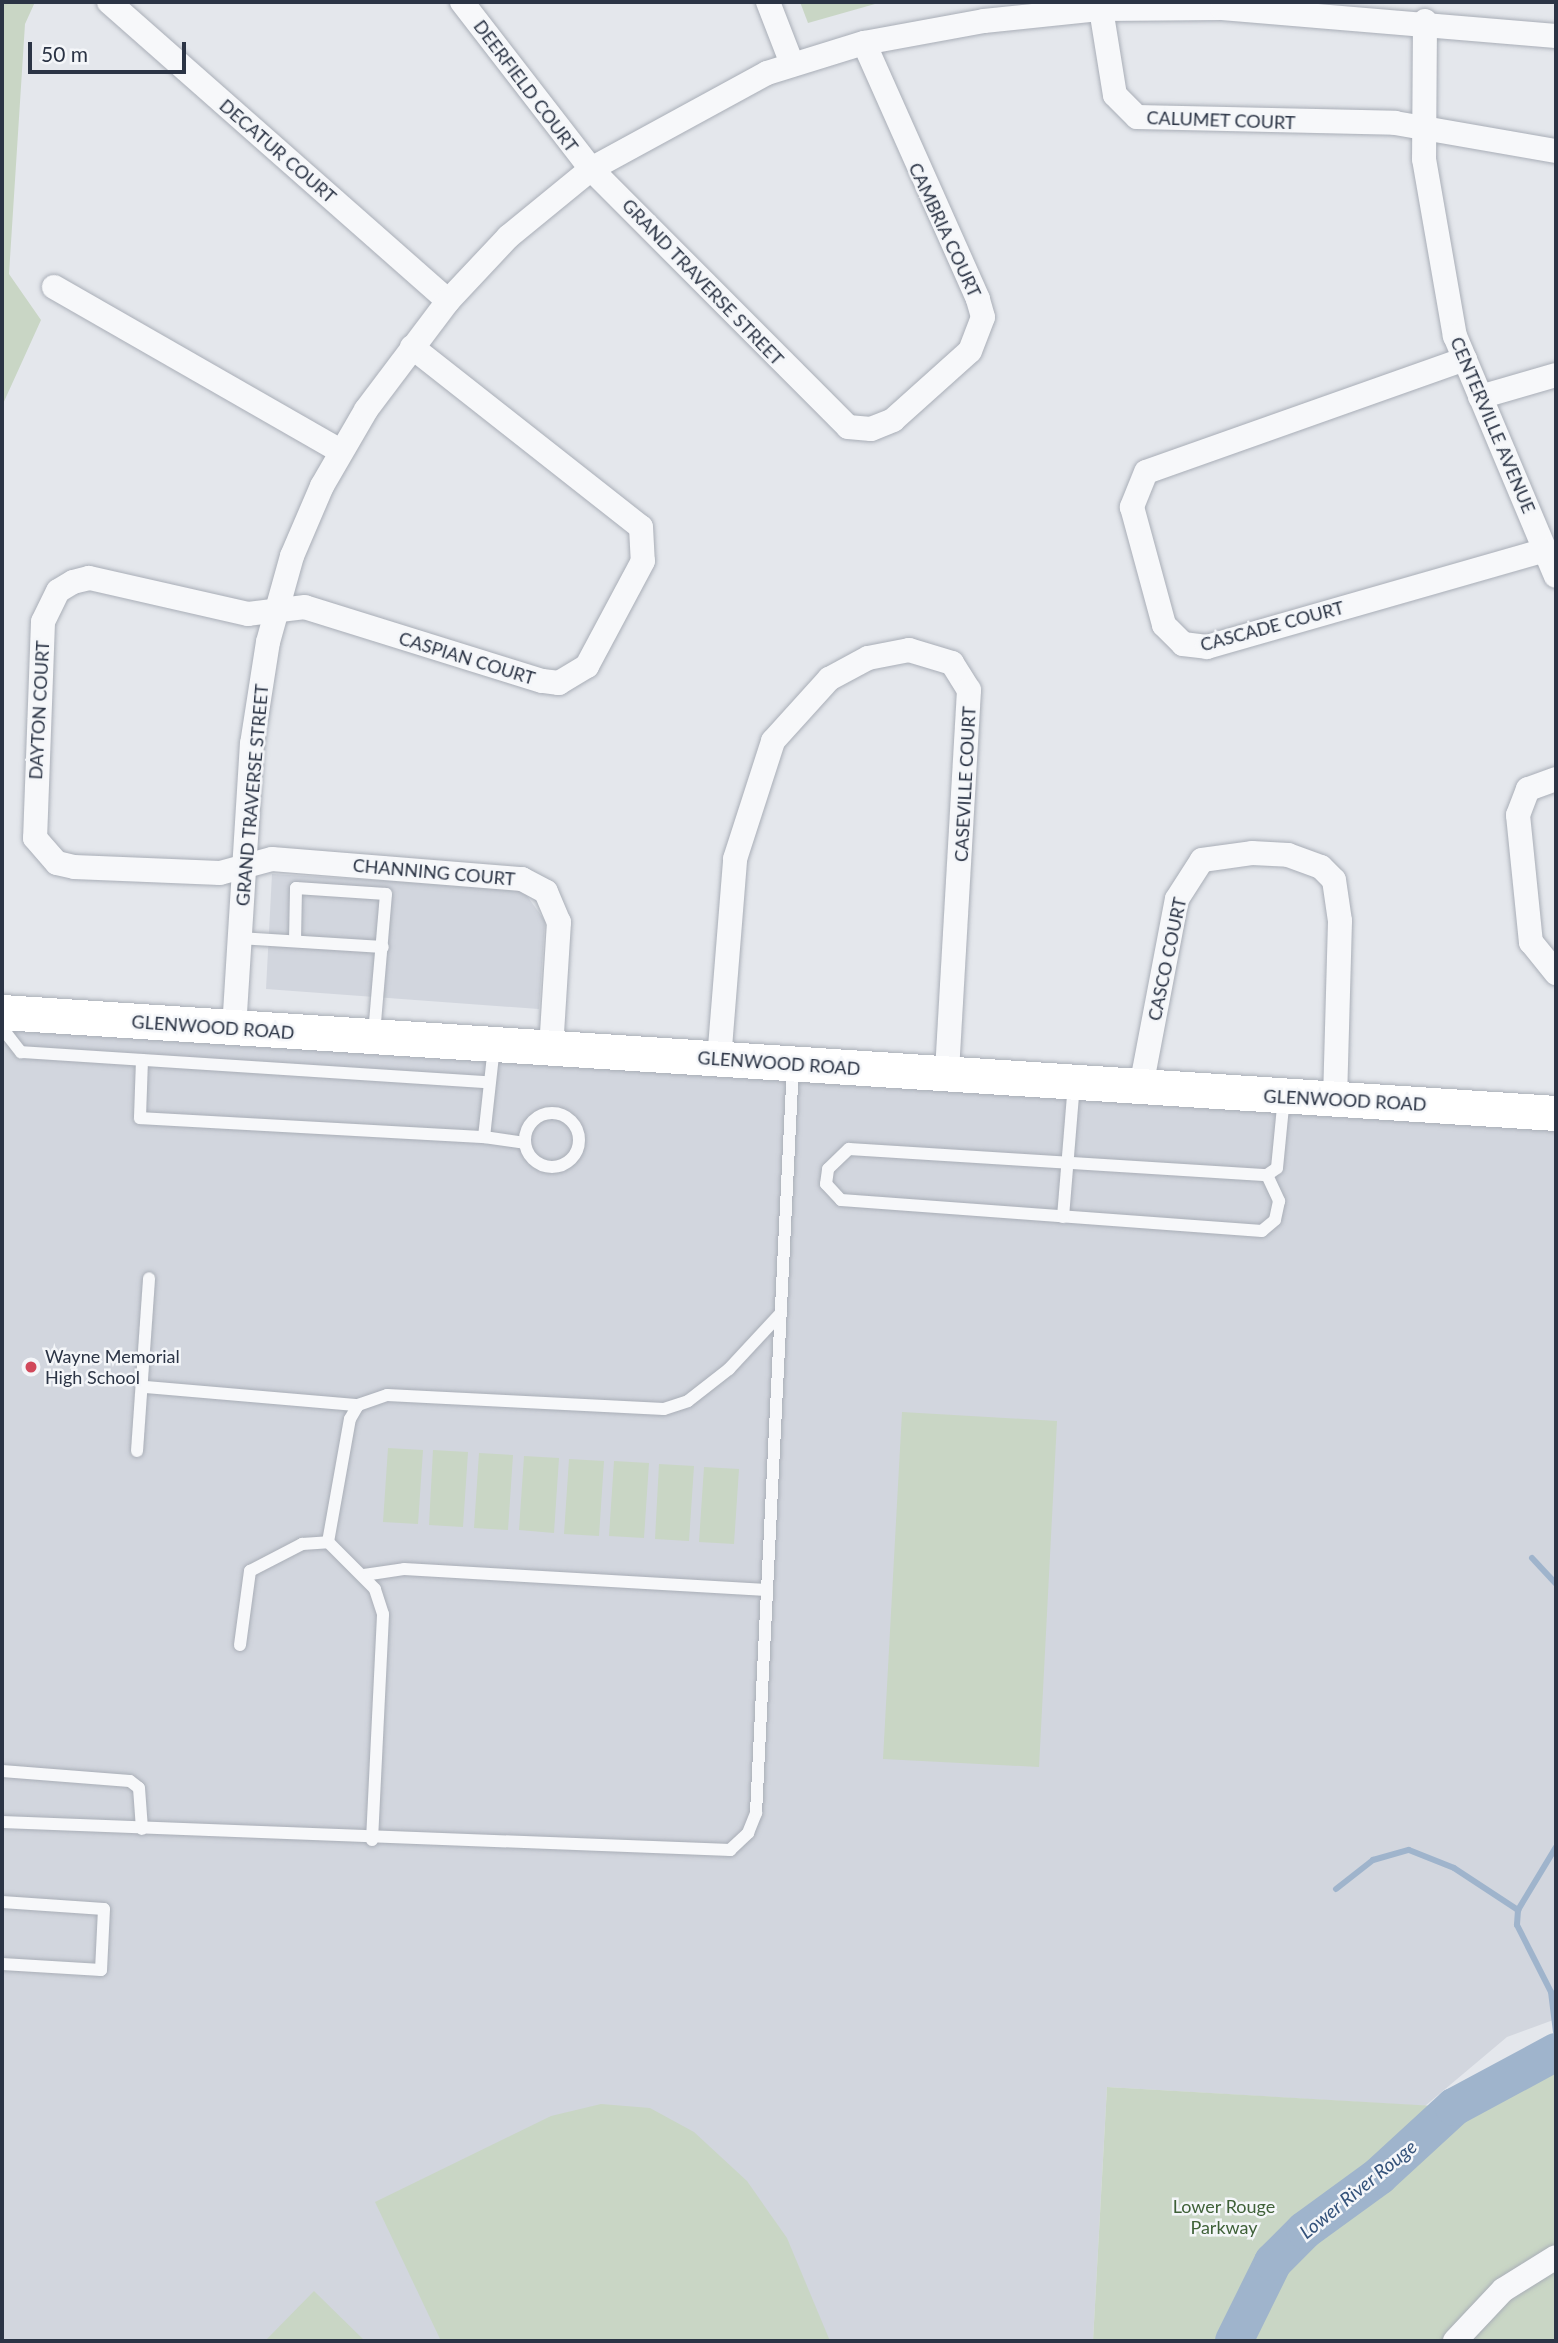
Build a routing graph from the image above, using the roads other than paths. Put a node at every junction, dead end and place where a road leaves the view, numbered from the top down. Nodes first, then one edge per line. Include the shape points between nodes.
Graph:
1 (109, 2) edge
2 (462, 2) edge
3 (768, 2) edge
4 (1133, 5) edge
5 (1200, 5) edge
6 (1101, 9) junction
7 (1425, 20) junction
8 (1556, 36) edge
9 (864, 43) junction
10 (792, 64) junction
11 (1424, 127) junction
12 (1556, 151) edge
13 (591, 169) junction
14 (54, 287) dead end
15 (447, 300) junction
16 (412, 347) junction
17 (1465, 359) junction
18 (1556, 375) edge
19 (813, 396) joint
20 (1480, 397) junction
21 (341, 451) junction
22 (1545, 550) junction
23 (1556, 576) edge
24 (277, 608) junction
25 (1556, 779) edge
26 (243, 869) junction
27 (239, 938) junction
28 (295, 942) junction
29 (383, 947) junction
30 (1556, 973) edge
31 (2, 1012) edge
32 (2, 1028) edge
33 (234, 1029) junction
34 (374, 1038) junction
35 (494, 1046) junction
36 (551, 1049) junction
37 (142, 1060) junction
38 (719, 1060) junction
39 (793, 1064) junction
40 (947, 1074) junction
41 (489, 1082) junction
42 (1074, 1083) junction
43 (1141, 1087) junction
44 (1284, 1096) junction
45 (1335, 1099) junction
46 (1556, 1113) edge
47 (484, 1137) junction
48 (526, 1143) junction
49 (1068, 1164) junction
50 (1267, 1175) junction
51 (1063, 1217) junction
52 (149, 1278) dead end
53 (781, 1313) junction
54 (146, 1387) junction
55 (358, 1405) junction
56 (137, 1451) dead end
57 (328, 1542) junction
58 (363, 1575) junction
59 (766, 1590) junction
60 (240, 1645) dead end
61 (2, 1771) edge
62 (2, 1822) edge
63 (142, 1829) junction
64 (372, 1840) junction
65 (2, 1902) edge
66 (2, 1964) edge
67 (1556, 2257) edge
68 (1455, 2341) edge

1 - 15 street, DECATUR COURT
2 - 13 street, DEERFIELD COURT
3 - 10 street
4 - 5 street, GRAND TRAVERSE STREET
4 - 6 street, GRAND TRAVERSE STREET
5 - 7 street, GRAND TRAVERSE STREET
6 - 9 street, GRAND TRAVERSE STREET via 984,21
6 - 11 street, CALUMET COURT via 1115,96 1137,117
7 - 8 street, GRAND TRAVERSE STREET
7 - 11 street, CENTERVILLE AVENUE
9 - 10 street, GRAND TRAVERSE STREET
9 - 19 street, CAMBRIA COURT via 983,317 970,351 883,426 848,427
10 - 13 street, GRAND TRAVERSE STREET via 719,95
11 - 12 street, CALUMET COURT
11 - 17 street, CENTERVILLE AVENUE via 1435,251
13 - 15 street, GRAND TRAVERSE STREET via 508,237
13 - 19 street, GRAND TRAVERSE STREET
14 - 21 street
15 - 16 street, GRAND TRAVERSE STREET
16 - 21 street, GRAND TRAVERSE STREET
16 - 24 street, CASPIAN COURT via 632,515 645,538 643,561 587,666 559,683 305,607
17 - 20 street, CENTERVILLE AVENUE
17 - 22 street, CASCADE COURT via 1146,472 1132,507 1164,625 1182,644 1207,647
18 - 20 street
20 - 22 street, CENTERVILLE AVENUE
21 - 24 street, GRAND TRAVERSE STREET via 306,520
22 - 23 street, CENTERVILLE AVENUE
24 - 26 street, GRAND TRAVERSE STREET via 252,744
24 - 26 street, DAYTON COURT via 248,614 89,578 58,592 43,622 33,822 43,851 74,867
25 - 30 street via 1528,789 1518,815 1531,942
26 - 27 street, GRAND TRAVERSE STREET
26 - 36 street, CHANNING COURT via 272,859 501,875 537,885 553,902 559,922
27 - 28 lane
27 - 33 street, GRAND TRAVERSE STREET
28 - 29 lane
28 - 29 lane via 296,888 386,894
29 - 34 lane
31 - 33 street, GLENWOOD ROAD
32 - 37 lane via 21,1052
33 - 34 street, GLENWOOD ROAD
34 - 35 street, GLENWOOD ROAD
35 - 36 street, GLENWOOD ROAD
35 - 41 lane
36 - 38 street, GLENWOOD ROAD
37 - 41 lane
37 - 47 lane via 140,1118
38 - 39 street, GLENWOOD ROAD
38 - 40 street, CASEVILLE COURT via 735,859 773,741 829,679 868,658 909,650 952,663 969,690
39 - 40 street, GLENWOOD ROAD
39 - 53 lane
40 - 42 street, GLENWOOD ROAD
41 - 47 lane
42 - 43 street, GLENWOOD ROAD
42 - 49 lane
43 - 44 street, GLENWOOD ROAD
43 - 45 street, CASCO COURT via 1177,899 1202,860 1252,853 1288,855 1321,867 1334,880 1340,921
44 - 45 street, GLENWOOD ROAD
44 - 50 lane via 1277,1168
45 - 46 street, GLENWOOD ROAD
47 - 48 lane
48 - 48 lane via 529,1126 550,1113 573,1122 579,1138 575,1155 551,1167 534,1160
49 - 50 lane
49 - 51 lane
49 - 51 lane via 849,1149 828,1169 826,1184 841,1200
50 - 51 lane via 1279,1201 1275,1220 1262,1231
52 - 54 lane
53 - 55 lane via 729,1369 688,1401 664,1409 387,1395
53 - 59 lane
54 - 55 lane
54 - 56 lane
55 - 57 lane via 350,1419
57 - 58 lane
57 - 60 lane via 302,1544 250,1571
58 - 59 lane via 404,1569
58 - 64 lane via 383,1614
59 - 64 lane via 756,1813 748,1833 730,1850 414,1834
61 - 63 lane via 130,1781 139,1788
62 - 63 lane
63 - 64 lane
65 - 66 lane via 104,1909 101,1970
67 - 68 street via 1503,2290

